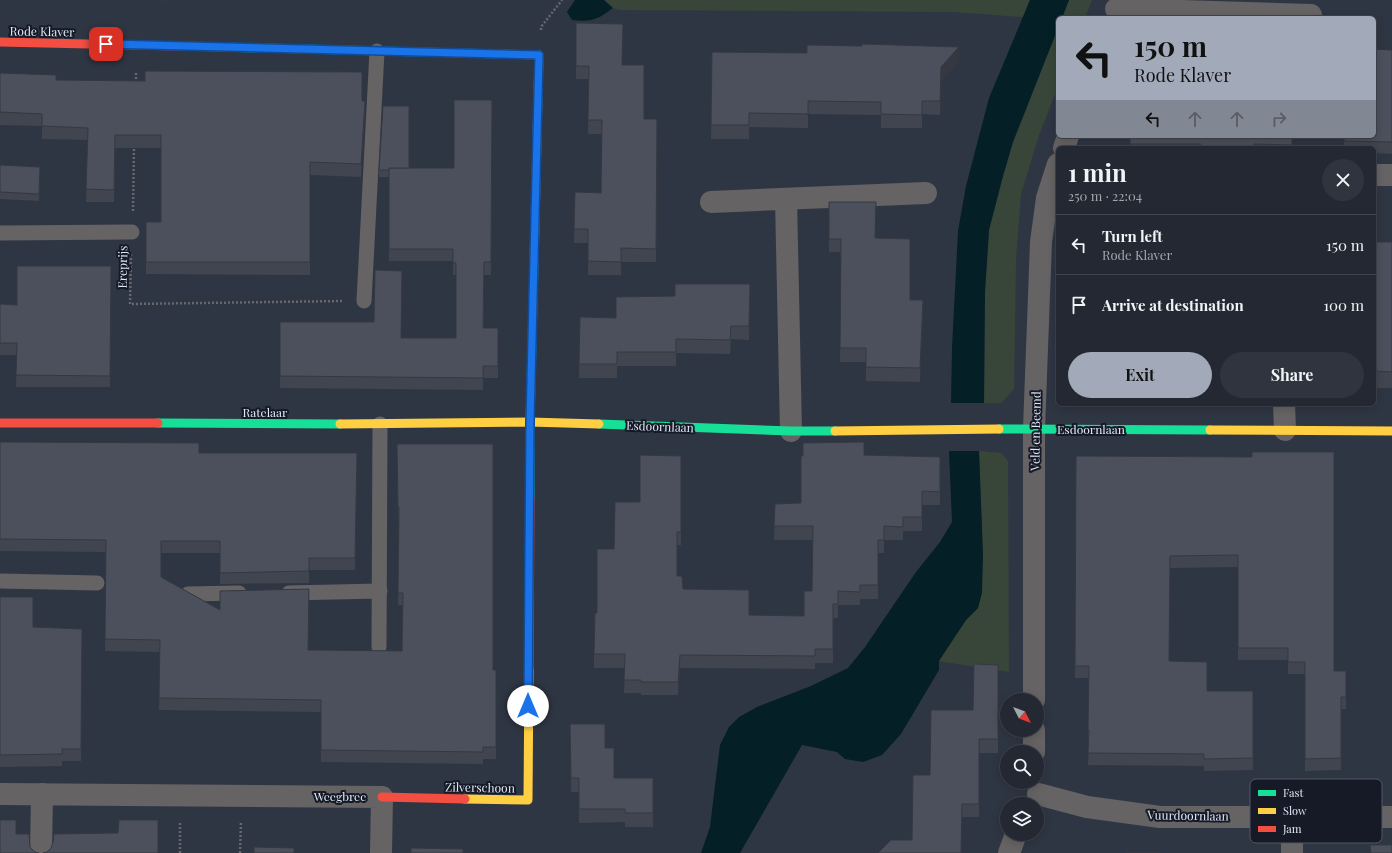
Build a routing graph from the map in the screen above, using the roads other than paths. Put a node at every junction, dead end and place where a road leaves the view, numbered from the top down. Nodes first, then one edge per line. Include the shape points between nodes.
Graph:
1 (1116, 9) edge
2 (1311, 15) dead end
3 (0, 42) edge
4 (377, 51) junction
5 (539, 55) joint
6 (1056, 170) edge
7 (1376, 175) edge
8 (1392, 175) edge
9 (926, 193) dead end
10 (786, 199) junction
11 (711, 202) dead end
12 (132, 232) road end
13 (0, 233) edge
14 (364, 301) road end
15 (1284, 406) edge
16 (530, 422) junction
17 (0, 423) edge
18 (380, 424) junction
19 (1034, 429) junction
20 (1285, 430) junction
21 (791, 431) junction
22 (1392, 431) edge
23 (0, 581) edge
24 (97, 583) dead end
25 (380, 591) junction
26 (252, 593) edge
27 (276, 593) edge
28 (188, 594) edge
29 (379, 647) dead end
30 (1034, 693) edge
31 (1035, 793) edge
32 (0, 794) edge
33 (42, 794) junction
34 (382, 797) junction
35 (1250, 816) edge
36 (1382, 817) edge
37 (1392, 817) edge
38 (1013, 841) edge
39 (41, 853) edge
40 (381, 853) edge
41 (1009, 853) edge

1 - 2 street
3 - 4 street, Rode Klaver
4 - 5 street, Rode Klaver
4 - 14 lane
5 - 16 street, Zilverschoon
6 - 19 street, Veld en Beemd via 1047,198 1041,242
7 - 8 street
9 - 10 street
10 - 11 street
10 - 21 street
12 - 13 lane
15 - 20 street
16 - 18 street, Ratelaar
16 - 21 street, Esdoornlaan
16 - 34 street, Zilverschoon via 528,800
17 - 18 street, Ratelaar
18 - 25 lane
19 - 20 street, Esdoornlaan
19 - 21 street, Esdoornlaan
19 - 30 street, Veld en Beemd
20 - 22 street, Esdoornlaan
23 - 24 lane
25 - 27 lane
25 - 29 lane
26 - 28 lane
31 - 35 street, Vuurdoornlaan via 1087,807 1160,817
32 - 33 street, Weegbree
33 - 34 street, Weegbree
33 - 39 street
34 - 40 street, Weegbree
36 - 37 street, Vuurdoornlaan
38 - 41 street

